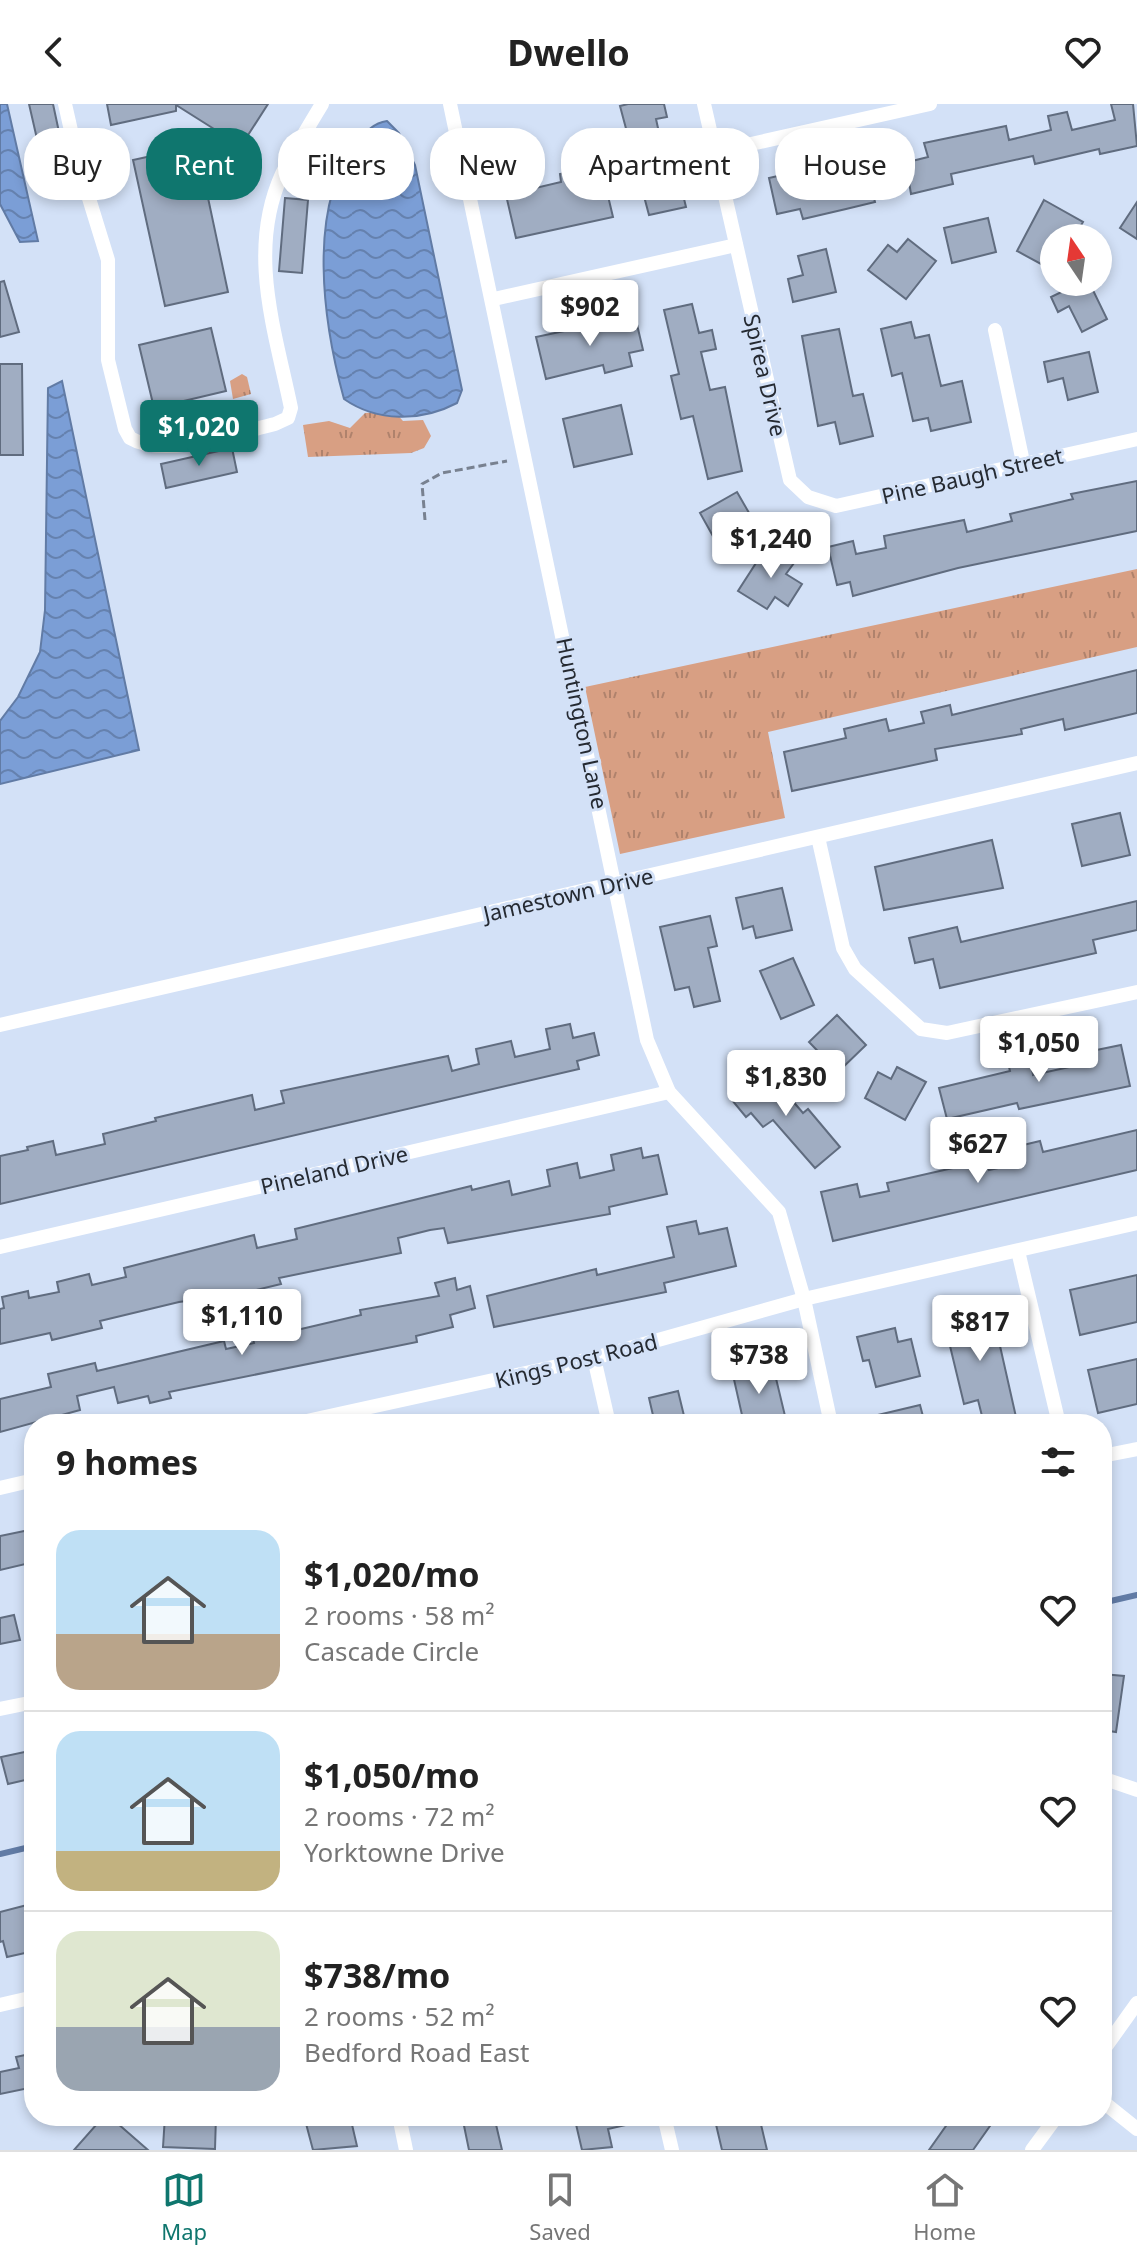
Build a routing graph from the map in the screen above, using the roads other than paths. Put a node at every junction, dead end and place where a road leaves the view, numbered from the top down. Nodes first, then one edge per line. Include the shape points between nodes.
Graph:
1 (65, 104) edge
2 (322, 104) edge
3 (450, 104) edge
4 (704, 104) edge
5 (930, 104) edge
6 (710, 128) edge
7 (759, 142) edge
8 (726, 200) edge
9 (736, 245) junction
10 (494, 299) junction
11 (995, 330) dead end
12 (1137, 439) edge
13 (1023, 462) junction
14 (808, 497) joint
15 (1137, 763) edge
16 (818, 837) junction
17 (617, 883) junction
18 (1137, 992) edge
19 (0, 1025) edge
20 (669, 1092) junction
21 (1137, 1223) edge
22 (0, 1247) edge
23 (1018, 1251) junction
24 (804, 1299) junction
25 (594, 1358) junction
26 (339, 1414) edge
27 (607, 1414) edge
28 (829, 1414) edge
29 (1057, 1414) edge
30 (1137, 1449) edge
31 (1112, 1454) edge
32 (24, 1482) edge
33 (0, 1488) edge
34 (24, 1704) edge
35 (0, 1709) edge
36 (1112, 1781) edge
37 (1137, 1790) edge
38 (24, 1999) edge
39 (1137, 2003) edge
40 (0, 2005) edge
41 (1112, 2038) edge
42 (1112, 2109) edge
43 (401, 2126) edge
44 (666, 2126) edge
45 (1050, 2126) edge
46 (1137, 2129) edge
47 (406, 2150) edge
48 (672, 2150) edge
49 (1032, 2150) edge

1 - 2 street via 108,260 108,360 125,429 130,438 153,447 288,418 291,408 264,273 267,221 282,175
3 - 10 street, Huntington Lane
4 - 6 street, Spirea Drive
5 - 7 street
8 - 9 street, Spirea Drive
9 - 10 street
9 - 14 street, Spirea Drive via 790,480
10 - 17 street, Huntington Lane
11 - 13 street
12 - 13 street, Pine Baugh Street
13 - 14 street, Pine Baugh Street via 836,506
15 - 16 street, Jamestown Drive
16 - 17 street, Jamestown Drive
16 - 18 street via 843,948 855,969 921,1029 947,1033
17 - 19 street, Jamestown Drive
17 - 20 street, Huntington Lane via 647,1040
20 - 22 street, Pineland Drive
20 - 24 street, Huntington Lane via 779,1212
21 - 23 street, Kings Post Road
23 - 24 street, Kings Post Road
23 - 29 street
24 - 25 street, Kings Post Road
24 - 28 street, Huntington Lane
25 - 26 street, Kings Post Road
25 - 27 street
30 - 31 street
32 - 33 street
34 - 35 street
36 - 37 street
38 - 40 street
39 - 41 street
42 - 46 street
43 - 47 street
44 - 48 street
45 - 49 street

